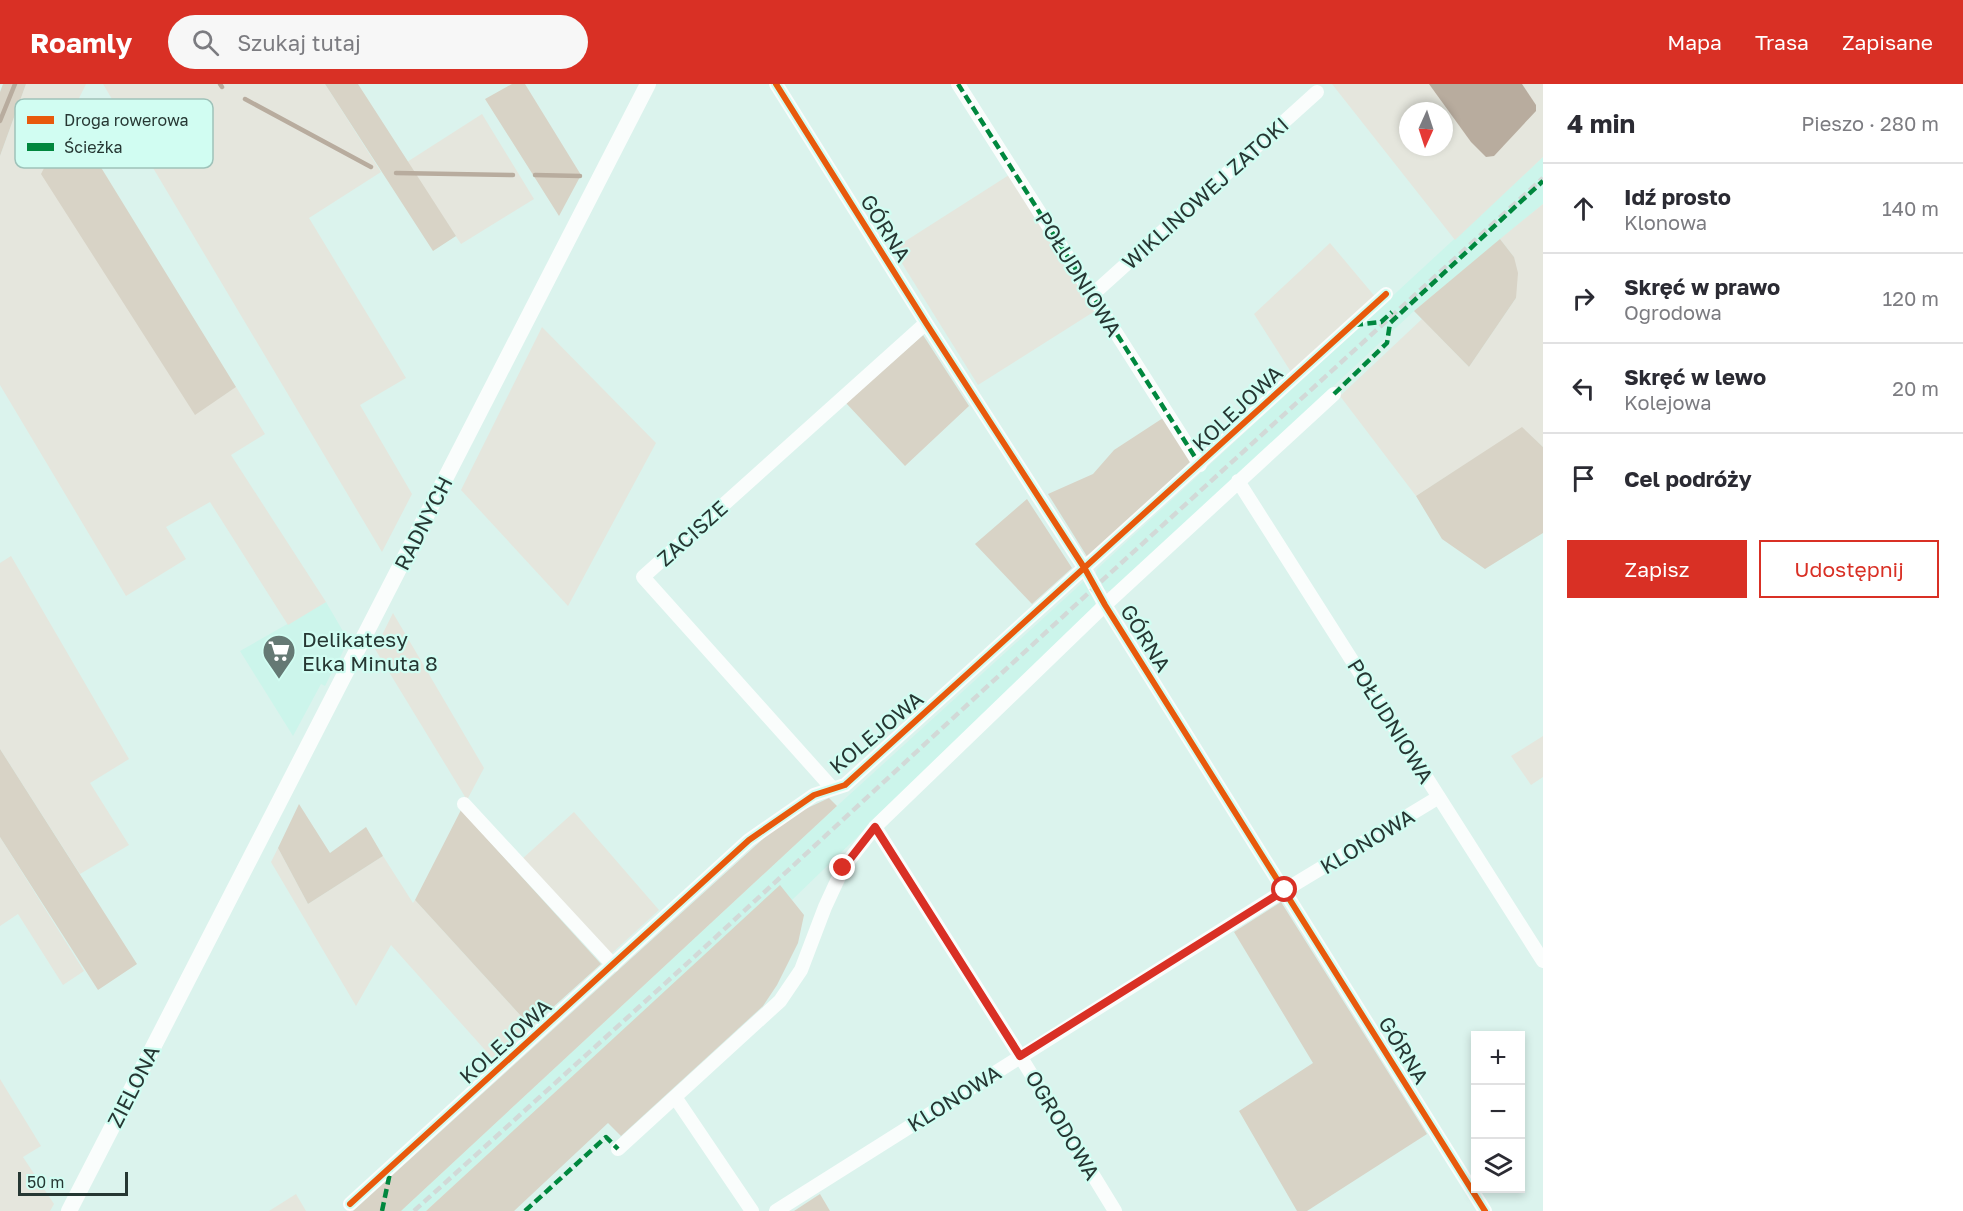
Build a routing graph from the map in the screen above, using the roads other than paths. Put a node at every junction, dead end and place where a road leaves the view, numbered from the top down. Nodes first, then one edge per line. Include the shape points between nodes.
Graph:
1 (648, 84) edge
2 (776, 84) edge
3 (958, 84) edge
4 (1317, 92) dead end
5 (1386, 294) dead end
6 (1092, 295) junction
7 (926, 323) junction
8 (1334, 394) dead end
9 (1200, 465) junction
10 (1238, 481) junction
11 (1085, 569) junction
12 (1105, 605) junction
13 (833, 789) junction
14 (1439, 797) junction
15 (464, 804) dead end
16 (875, 827) junction
17 (1285, 890) junction
18 (197, 961) joint
19 (1543, 961) edge
20 (613, 965) junction
21 (1020, 1056) junction
22 (675, 1097) junction
23 (618, 1149) dead end
24 (350, 1204) dead end
25 (69, 1211) edge
26 (752, 1211) edge
27 (776, 1211) edge
28 (1115, 1211) edge
29 (1485, 1211) edge

1 - 18 street, RADNYCH
2 - 7 street, GÓRNA
3 - 6 street, POŁUDNIOWA
4 - 6 street, WIKLINOWEJ ZATOKI
5 - 9 street, KOLEJOWA
6 - 9 street, POŁUDNIOWA
7 - 11 street, GÓRNA
7 - 13 street, ZACISZE via 643,577
8 - 10 street
9 - 11 street, KOLEJOWA
10 - 12 street
10 - 14 street, POŁUDNIOWA
11 - 12 street, GÓRNA
11 - 13 street, KOLEJOWA via 845,785
12 - 16 street
12 - 17 street, GÓRNA
13 - 20 street, KOLEJOWA via 814,795 749,840
14 - 17 street, KLONOWA
14 - 19 street, POŁUDNIOWA
15 - 20 street
16 - 21 street, OGRODOWA
16 - 22 street via 843,868 801,969 780,1001
17 - 21 street, KLONOWA
17 - 29 street, GÓRNA
18 - 25 street, ZIELONA
20 - 24 street, KOLEJOWA
21 - 27 street, KLONOWA
21 - 28 street, OGRODOWA
22 - 23 street
22 - 26 street

